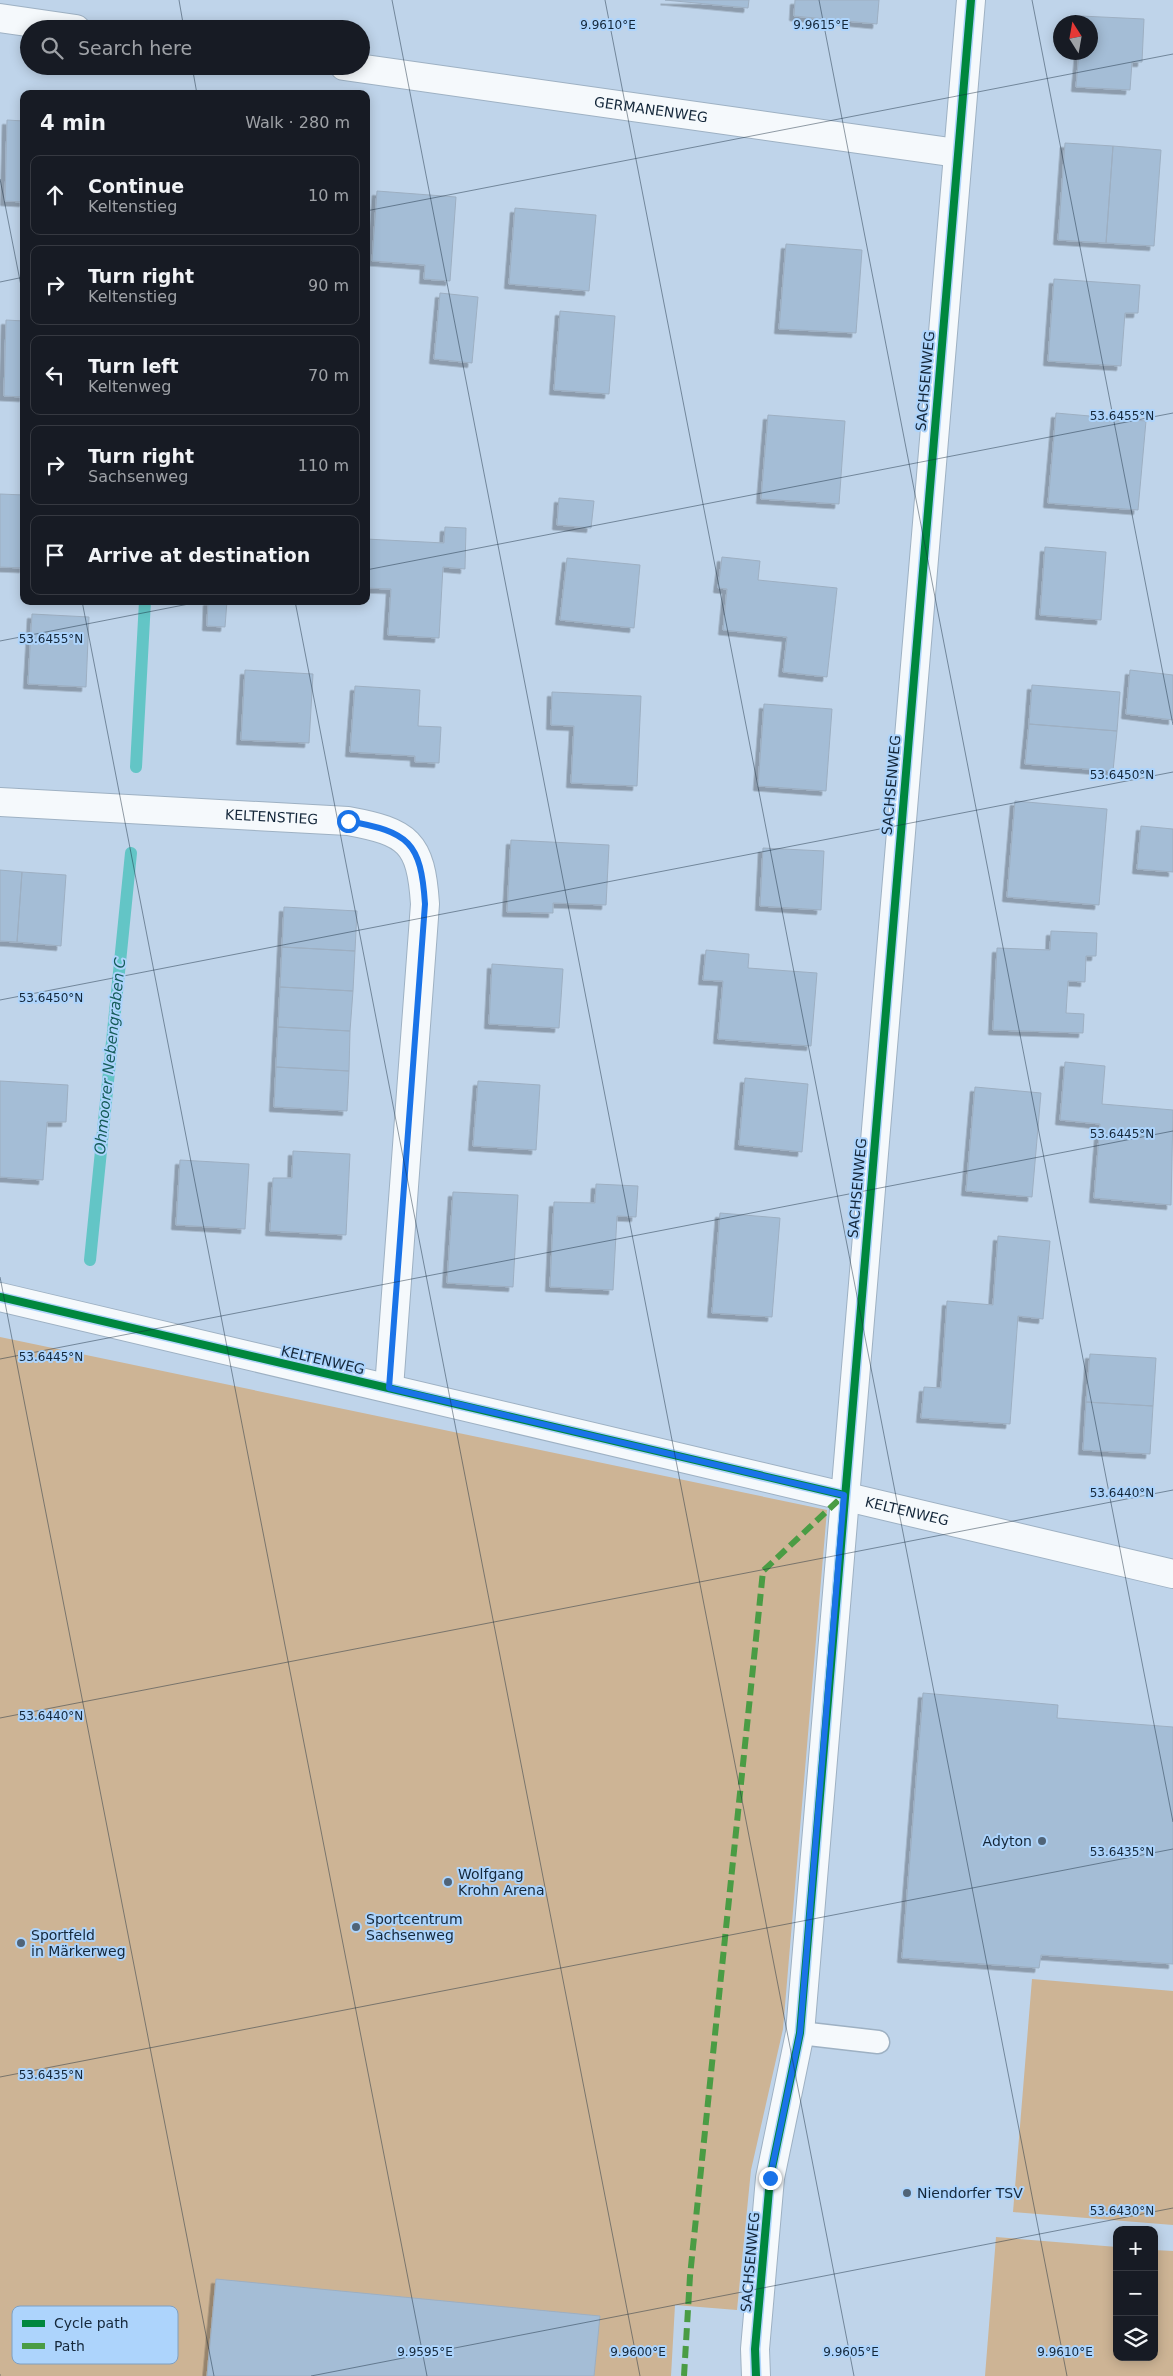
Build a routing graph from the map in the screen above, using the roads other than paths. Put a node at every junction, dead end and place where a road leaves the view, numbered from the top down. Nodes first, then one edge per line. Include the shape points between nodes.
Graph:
1 (971, 0) edge
2 (0, 18) edge
3 (20, 21) edge
4 (370, 70) edge
5 (957, 153) junction
6 (0, 802) edge
7 (0, 1297) edge
8 (389, 1388) junction
9 (844, 1495) junction
10 (1173, 1574) edge
11 (800, 2033) junction
12 (878, 2042) dead end
13 (755, 2349) junction
14 (736, 2376) edge
15 (756, 2376) edge

1 - 5 street, SACHSENWEG
2 - 3 street
4 - 5 street, GERMANENWEG
5 - 9 street, SACHSENWEG
6 - 8 street, KELTENSTIEG via 348,821 379,826 403,838 416,853 423,878 425,904
7 - 8 street, KELTENWEG
8 - 9 street, KELTENWEG
9 - 10 street, KELTENWEG
9 - 11 street, SACHSENWEG
11 - 12 lane
11 - 13 street, SACHSENWEG via 770,2178
13 - 14 street
13 - 15 street, SACHSENWEG

